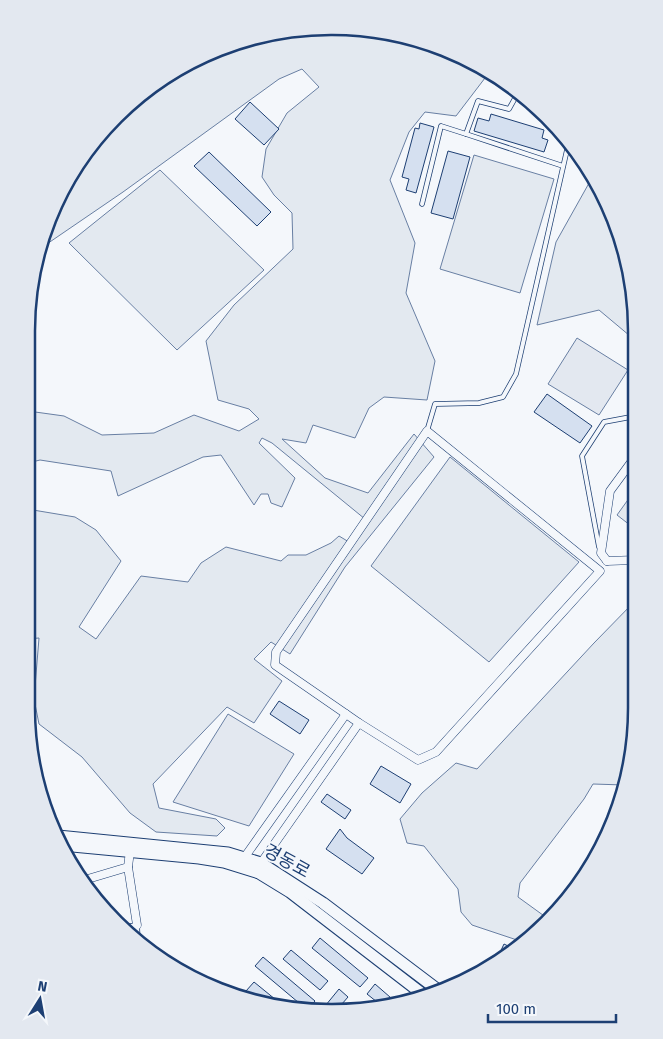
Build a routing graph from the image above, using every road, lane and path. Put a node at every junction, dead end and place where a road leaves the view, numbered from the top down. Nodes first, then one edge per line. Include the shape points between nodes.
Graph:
1 (515, 98) edge
2 (466, 134) junction
3 (567, 151) edge
4 (564, 166) junction
5 (422, 204) dead end
6 (628, 418) edge
7 (427, 431) junction
8 (628, 467) edge
9 (600, 553) junction
10 (628, 560) edge
11 (607, 561) junction
12 (600, 571) junction
13 (346, 714) junction
14 (359, 723) junction
15 (65, 837) edge
16 (70, 846) edge
17 (130, 851) junction
18 (244, 858) junction
19 (261, 863) junction
20 (128, 867) junction
21 (89, 878) edge
22 (137, 925) junction
23 (132, 926) edge
24 (137, 931) edge
25 (433, 986) edge
26 (418, 991) edge

1 - 2 lane via 509,109 478,101
2 - 4 lane
2 - 5 lane via 441,126
3 - 4 lane
4 - 7 lane via 516,374 502,397 479,403 435,404
6 - 9 lane via 604,422 582,456
7 - 12 street
7 - 13 street via 276,652 275,665
8 - 9 street via 610,491
9 - 11 street
10 - 11 street
11 - 12 street
12 - 14 street via 436,752 418,760
13 - 14 street
13 - 18 street
14 - 19 street
15 - 18 street, 경동로 via 228,853
16 - 17 street, 경동로
17 - 20 street
17 - 26 street, 경동로 via 224,862 259,873 290,892
18 - 19 street, 경동로
19 - 25 street, 경동로 via 324,903
20 - 21 street
20 - 22 street
22 - 23 lane
22 - 24 lane

